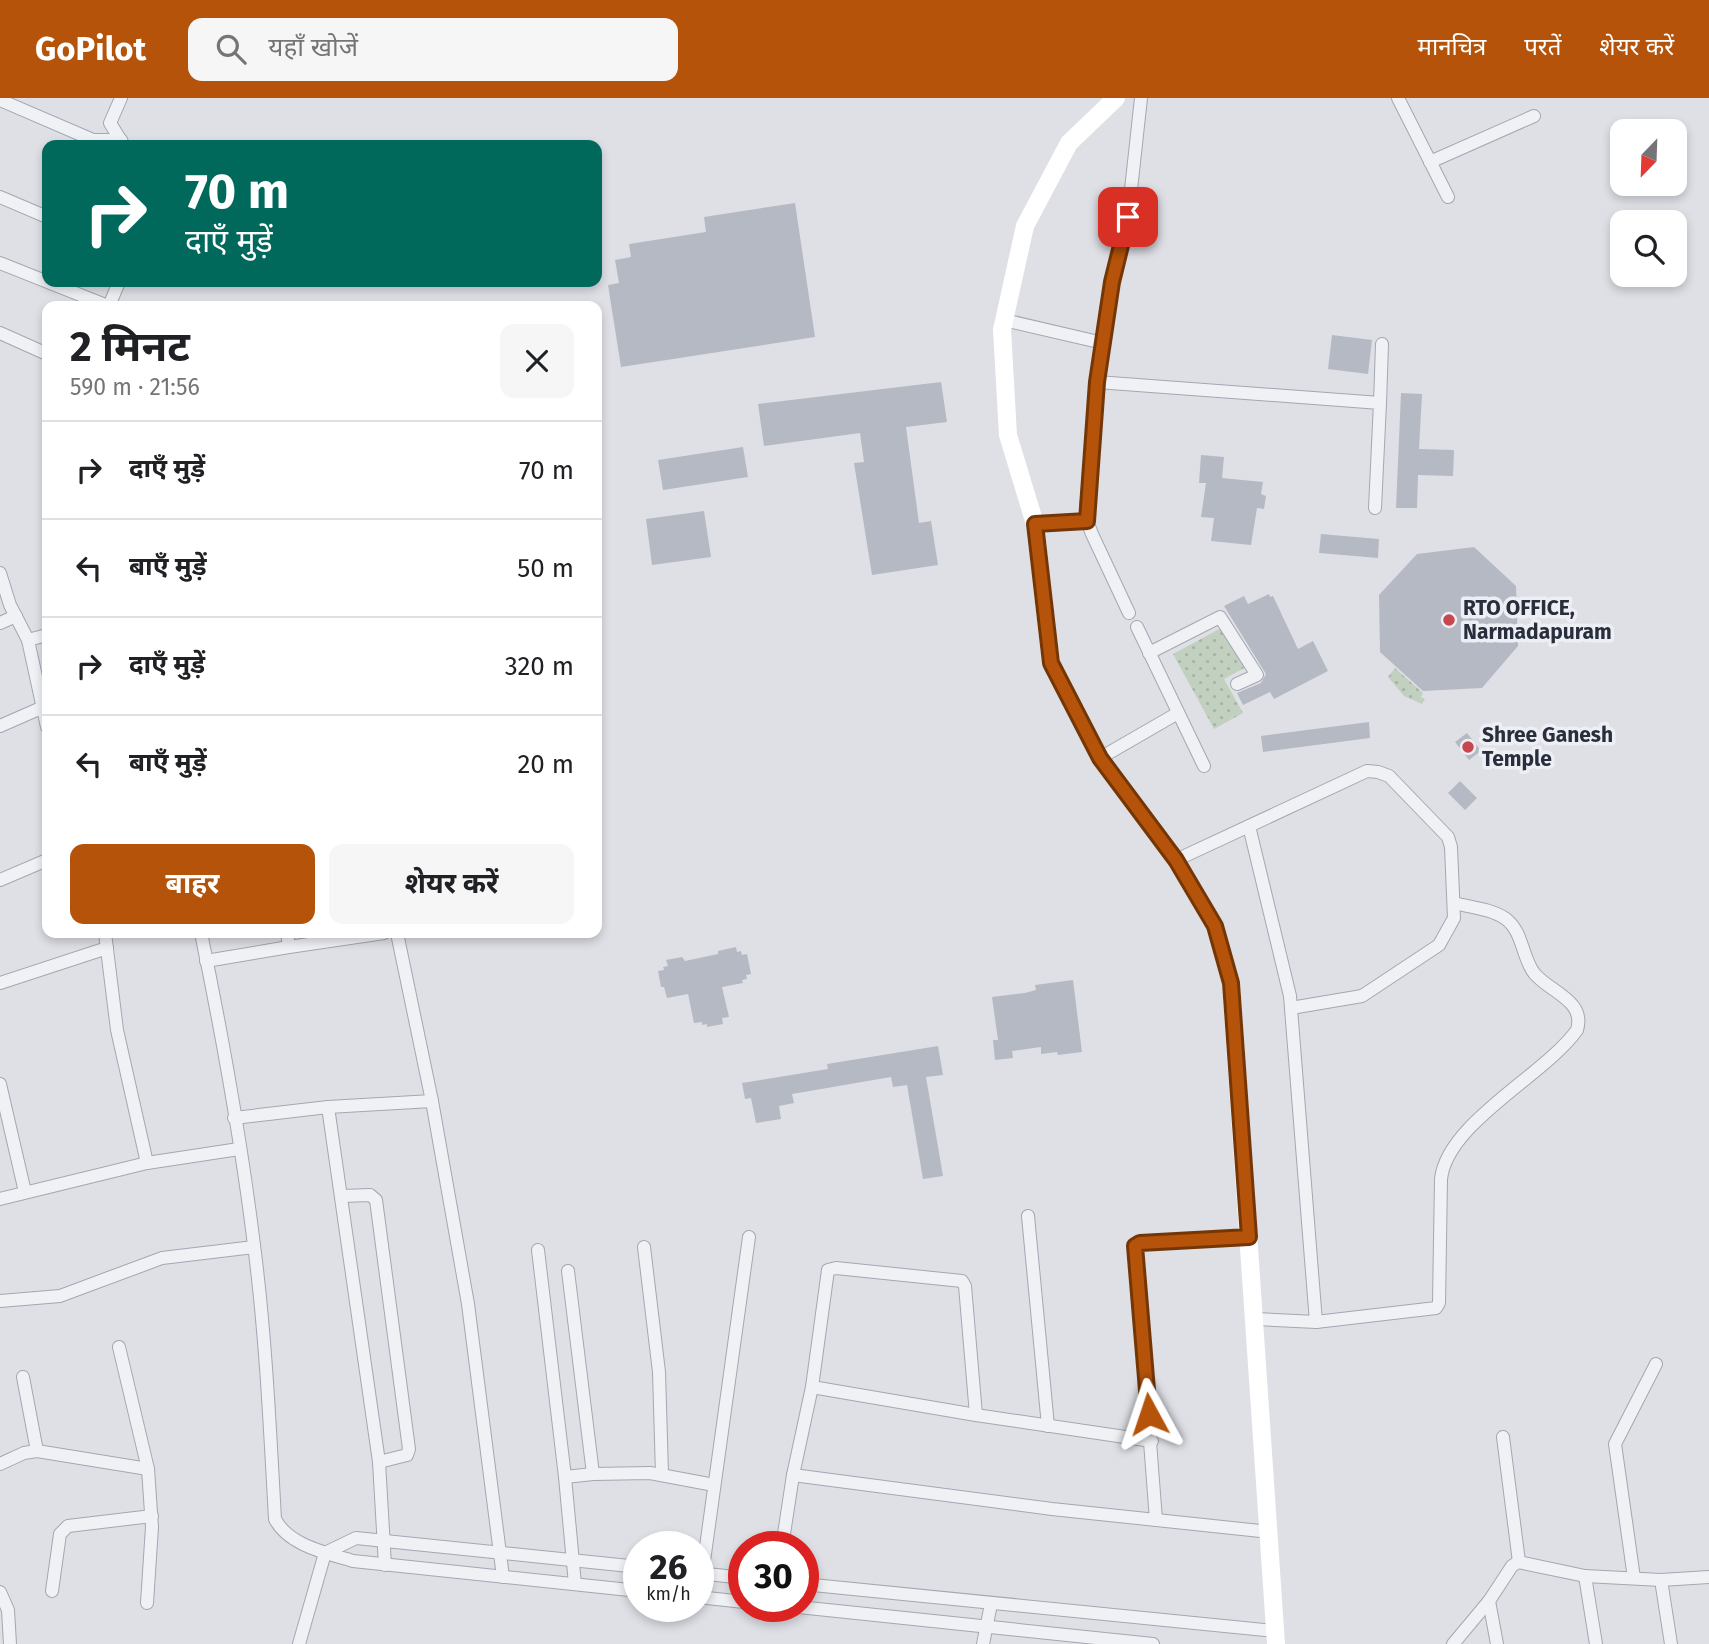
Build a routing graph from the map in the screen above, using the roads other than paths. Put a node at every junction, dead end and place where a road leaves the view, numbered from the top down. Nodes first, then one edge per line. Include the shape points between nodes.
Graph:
1 (121, 98) edge
2 (1116, 98) edge
3 (1141, 98) edge
4 (1398, 98) edge
5 (0, 100) edge
6 (1534, 116) dead end
7 (93, 140) edge
8 (120, 140) edge
9 (1430, 162) junction
10 (0, 197) edge
11 (1448, 197) dead end
12 (42, 215) edge
13 (0, 263) edge
14 (42, 280) edge
15 (60, 287) edge
16 (95, 301) edge
17 (1004, 320) junction
18 (0, 333) edge
19 (1103, 343) junction
20 (1382, 345) dead end
21 (42, 352) edge
22 (1097, 382) junction
23 (1380, 403) junction
24 (1375, 508) dead end
25 (1087, 521) junction
26 (1035, 524) junction
27 (0, 573) edge
28 (1129, 612) dead end
29 (16, 616) junction
30 (0, 623) edge
31 (1137, 627) dead end
32 (42, 636) edge
33 (28, 640) junction
34 (1149, 653) junction
35 (1237, 684) dead end
36 (41, 708) junction
37 (42, 711) edge
38 (1178, 713) junction
39 (0, 726) edge
40 (1100, 758) junction
41 (1204, 766) dead end
42 (1249, 826) junction
43 (1176, 860) junction
44 (42, 862) edge
45 (0, 880) edge
46 (1454, 903) junction
47 (106, 938) edge
48 (202, 938) edge
49 (287, 938) edge
50 (350, 938) edge
51 (398, 938) edge
52 (289, 947) junction
53 (107, 948) junction
54 (206, 961) junction
55 (0, 983) edge
56 (1291, 1008) junction
57 (0, 1084) edge
58 (432, 1101) junction
59 (328, 1107) junction
60 (234, 1118) junction
61 (239, 1149) junction
62 (147, 1163) junction
63 (25, 1192) junction
64 (342, 1196) junction
65 (0, 1199) edge
66 (1028, 1216) dead end
67 (749, 1237) dead end
68 (1249, 1237) junction
69 (254, 1247) junction
70 (644, 1247) dead end
71 (538, 1250) dead end
72 (568, 1271) dead end
73 (0, 1301) edge
74 (1255, 1319) junction
75 (1316, 1322) junction
76 (119, 1347) dead end
77 (1656, 1364) dead end
78 (23, 1377) dead end
79 (812, 1387) junction
80 (976, 1415) junction
81 (1048, 1426) junction
82 (1503, 1437) dead end
83 (1152, 1441) junction
84 (37, 1451) junction
85 (379, 1462) junction
86 (0, 1464) edge
87 (148, 1469) junction
88 (593, 1474) junction
89 (662, 1474) junction
90 (793, 1475) junction
91 (565, 1477) junction
92 (714, 1485) junction
93 (152, 1516) junction
94 (1156, 1520) junction
95 (707, 1531) edge
96 (784, 1531) edge
97 (1270, 1532) junction
98 (383, 1540) junction
99 (500, 1552) junction
100 (325, 1553) junction
101 (573, 1561) junction
102 (1519, 1562) junction
103 (385, 1565) junction
104 (623, 1566) edge
105 (1585, 1576) junction
106 (503, 1577) junction
107 (1709, 1577) edge
108 (1634, 1578) junction
109 (1661, 1580) junction
110 (575, 1584) junction
111 (819, 1586) edge
112 (623, 1589) edge
113 (52, 1591) dead end
114 (0, 1592) edge
115 (1489, 1601) junction
116 (147, 1603) dead end
117 (991, 1604) junction
118 (819, 1609) edge
119 (987, 1627) junction
120 (1276, 1637) edge
121 (10, 1644) edge
122 (299, 1644) edge
123 (984, 1644) edge
124 (1153, 1644) edge
125 (1453, 1644) edge
126 (1497, 1644) edge
127 (1596, 1644) edge
128 (1671, 1644) edge

1 - 8 street via 110,123
2 - 17 main road via 1069,143 1025,226
3 - 19 street via 1128,217
4 - 9 street
5 - 7 street
6 - 9 street
9 - 11 street
10 - 12 street
13 - 14 street
15 - 16 street
17 - 19 street
17 - 26 main road via 1008,435
18 - 21 street
19 - 22 street
20 - 23 street
22 - 23 street
22 - 25 street
23 - 24 street
25 - 26 street
25 - 28 street
26 - 40 main road via 1051,663
27 - 29 street
29 - 30 street
29 - 33 street
31 - 34 street
32 - 33 street
33 - 36 street
34 - 35 street via 1220,617 1257,675
34 - 38 street
36 - 37 street
36 - 39 street
38 - 40 street
38 - 41 street
40 - 43 main road
42 - 43 street
42 - 46 street via 1367,771 1389,776 1448,837
42 - 56 street
43 - 68 main road via 1215,926 1231,983
44 - 45 street
46 - 56 street via 1454,918 1439,945 1362,996
46 - 75 street via 1509,921 1533,972 1575,1006 1579,1023 1572,1036 1468,1130 1445,1159 1436,1308
47 - 53 street
48 - 54 street
49 - 52 street
50 - 52 street
51 - 58 street
52 - 54 street
53 - 55 street
53 - 62 street via 117,1030
54 - 60 street
56 - 75 street
57 - 63 street
58 - 59 street
58 - 99 street via 468,1304
59 - 60 street
59 - 64 street
60 - 61 street
61 - 62 street
61 - 69 street
62 - 63 street
63 - 65 street
64 - 85 street
64 - 85 street via 370,1195 376,1200 409,1449 403,1457
66 - 81 street
67 - 92 street
68 - 74 main road
68 - 83 street via 1135,1246
69 - 73 street via 162,1258 60,1296
69 - 100 street via 275,1519 288,1535
70 - 89 street via 659,1372
71 - 91 street
72 - 88 street
74 - 75 street
74 - 97 main road
76 - 87 street
77 - 108 street via 1615,1444
78 - 84 street
79 - 80 street
79 - 80 street via 828,1270 962,1281
79 - 90 street
80 - 81 street
81 - 83 street
82 - 102 street
83 - 94 street
84 - 86 street
84 - 87 street
85 - 98 street
87 - 93 street
88 - 89 street
88 - 91 street
89 - 92 street
90 - 94 street
90 - 96 street
91 - 101 street
92 - 95 street
93 - 113 street via 63,1529
93 - 116 street
94 - 97 street
97 - 120 main road
98 - 99 street
98 - 100 street via 356,1538
98 - 103 street
99 - 101 street
99 - 106 street
100 - 103 street
100 - 122 street
101 - 104 street
101 - 110 street
102 - 105 street
102 - 115 street
103 - 106 street
105 - 108 street
105 - 127 street
106 - 110 street
107 - 109 street
108 - 109 street
109 - 128 street
110 - 112 street
111 - 117 street
114 - 121 street via 8,1610
115 - 125 street
115 - 126 street
117 - 119 street
117 - 120 street
118 - 119 street
119 - 123 street
119 - 124 street

